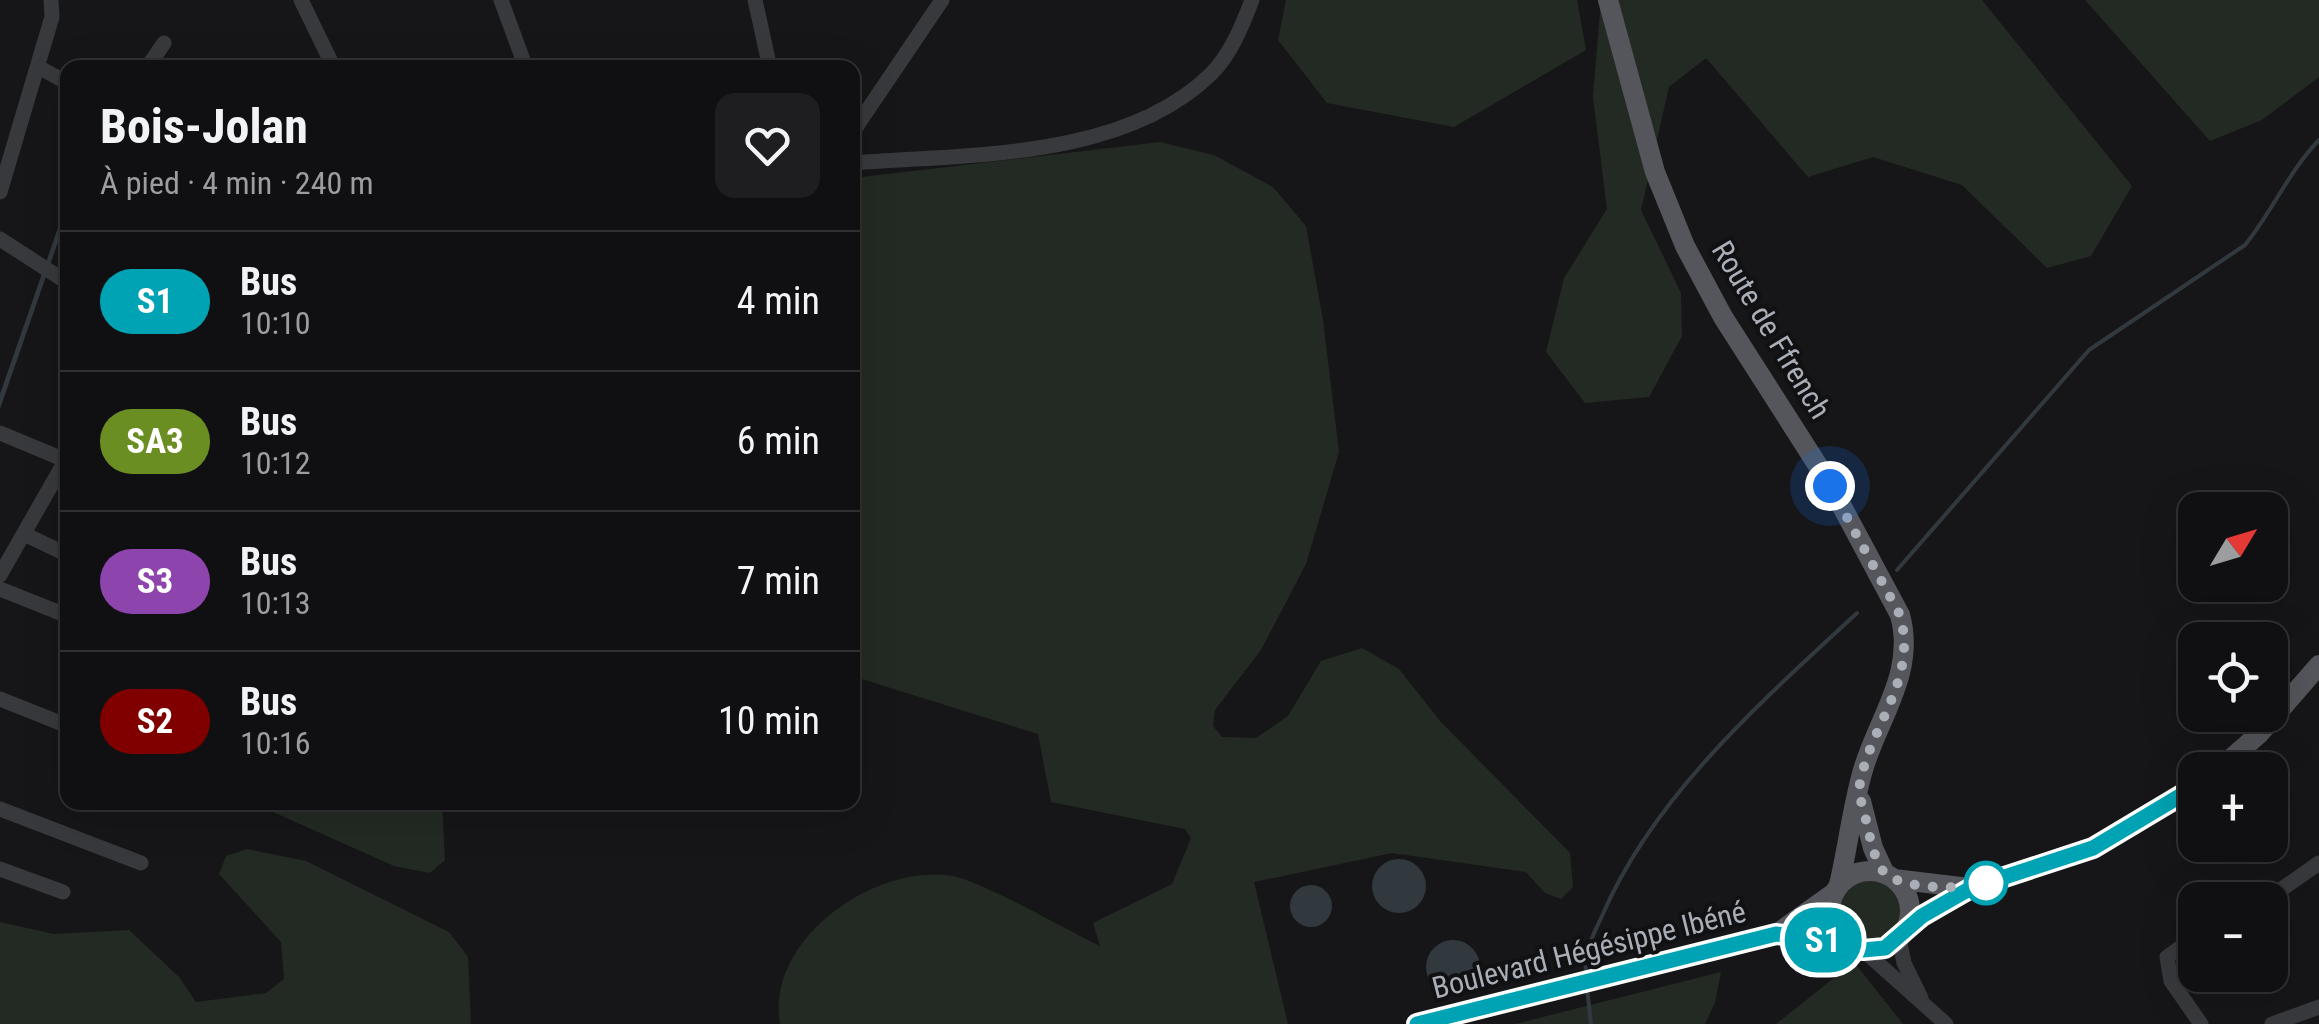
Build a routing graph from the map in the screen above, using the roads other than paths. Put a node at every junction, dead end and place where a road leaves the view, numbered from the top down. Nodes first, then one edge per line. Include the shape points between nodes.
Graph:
1 (51, 0) edge
2 (300, 0) edge
3 (501, 0) edge
4 (755, 0) edge
5 (942, 0) edge
6 (1252, 0) edge
7 (1608, 0) edge
8 (164, 44) dead end
9 (153, 60) edge
10 (330, 60) edge
11 (523, 60) edge
12 (768, 60) edge
13 (38, 66) junction
14 (60, 78) edge
15 (860, 122) edge
16 (860, 162) edge
17 (0, 192) edge
18 (0, 239) edge
19 (60, 278) edge
20 (0, 433) edge
21 (60, 456) edge
22 (60, 484) edge
23 (24, 534) junction
24 (60, 552) edge
25 (0, 575) edge
26 (0, 589) edge
27 (60, 613) edge
28 (2319, 665) edge
29 (0, 700) edge
30 (60, 723) edge
31 (2238, 752) edge
32 (1859, 789) junction
33 (2178, 797) edge
34 (0, 808) edge
35 (142, 863) dead end
36 (2319, 863) edge
37 (0, 869) edge
38 (1889, 876) junction
39 (2288, 885) edge
40 (1971, 888) junction
41 (1837, 889) junction
42 (63, 892) dead end
43 (1903, 933) junction
44 (1776, 934) junction
45 (1854, 946) junction
46 (2178, 946) edge
47 (2178, 986) edge
48 (2182, 992) edge
49 (2319, 1008) edge
50 (1928, 1009) junction
51 (2273, 1023) edge
52 (1416, 1024) edge
53 (1946, 1024) edge
54 (2201, 1024) edge

1 - 13 street
2 - 10 street
3 - 11 street
4 - 12 street
5 - 15 street
6 - 16 street via 1213,72 1170,107 1115,132
7 - 32 main road, Route de Ffrench via 1654,172 1686,246 1900,615 1904,650 1895,696
8 - 9 street
13 - 14 street
13 - 17 street
18 - 19 street
20 - 21 street
22 - 23 street
23 - 24 street
23 - 25 street
26 - 27 street
28 - 31 main road
29 - 30 street
32 - 38 main road via 1873,848
32 - 41 main road, Route de Ffrench
33 - 40 main road via 2093,848
34 - 35 street
36 - 39 street
37 - 42 street
38 - 40 main road
38 - 41 main road via 1860,872
38 - 43 main road via 1908,901
40 - 43 main road
41 - 44 main road, Boulevard Hégésippe Ibéné
41 - 45 main road via 1833,926
43 - 45 main road via 1885,948
43 - 50 street via 1913,985
44 - 45 main road, Boulevard Hégésippe Ibéné
44 - 52 main road, Boulevard Hégésippe Ibéné
45 - 50 street
46 - 47 street via 2167,968
48 - 54 street
49 - 51 street
50 - 53 street

